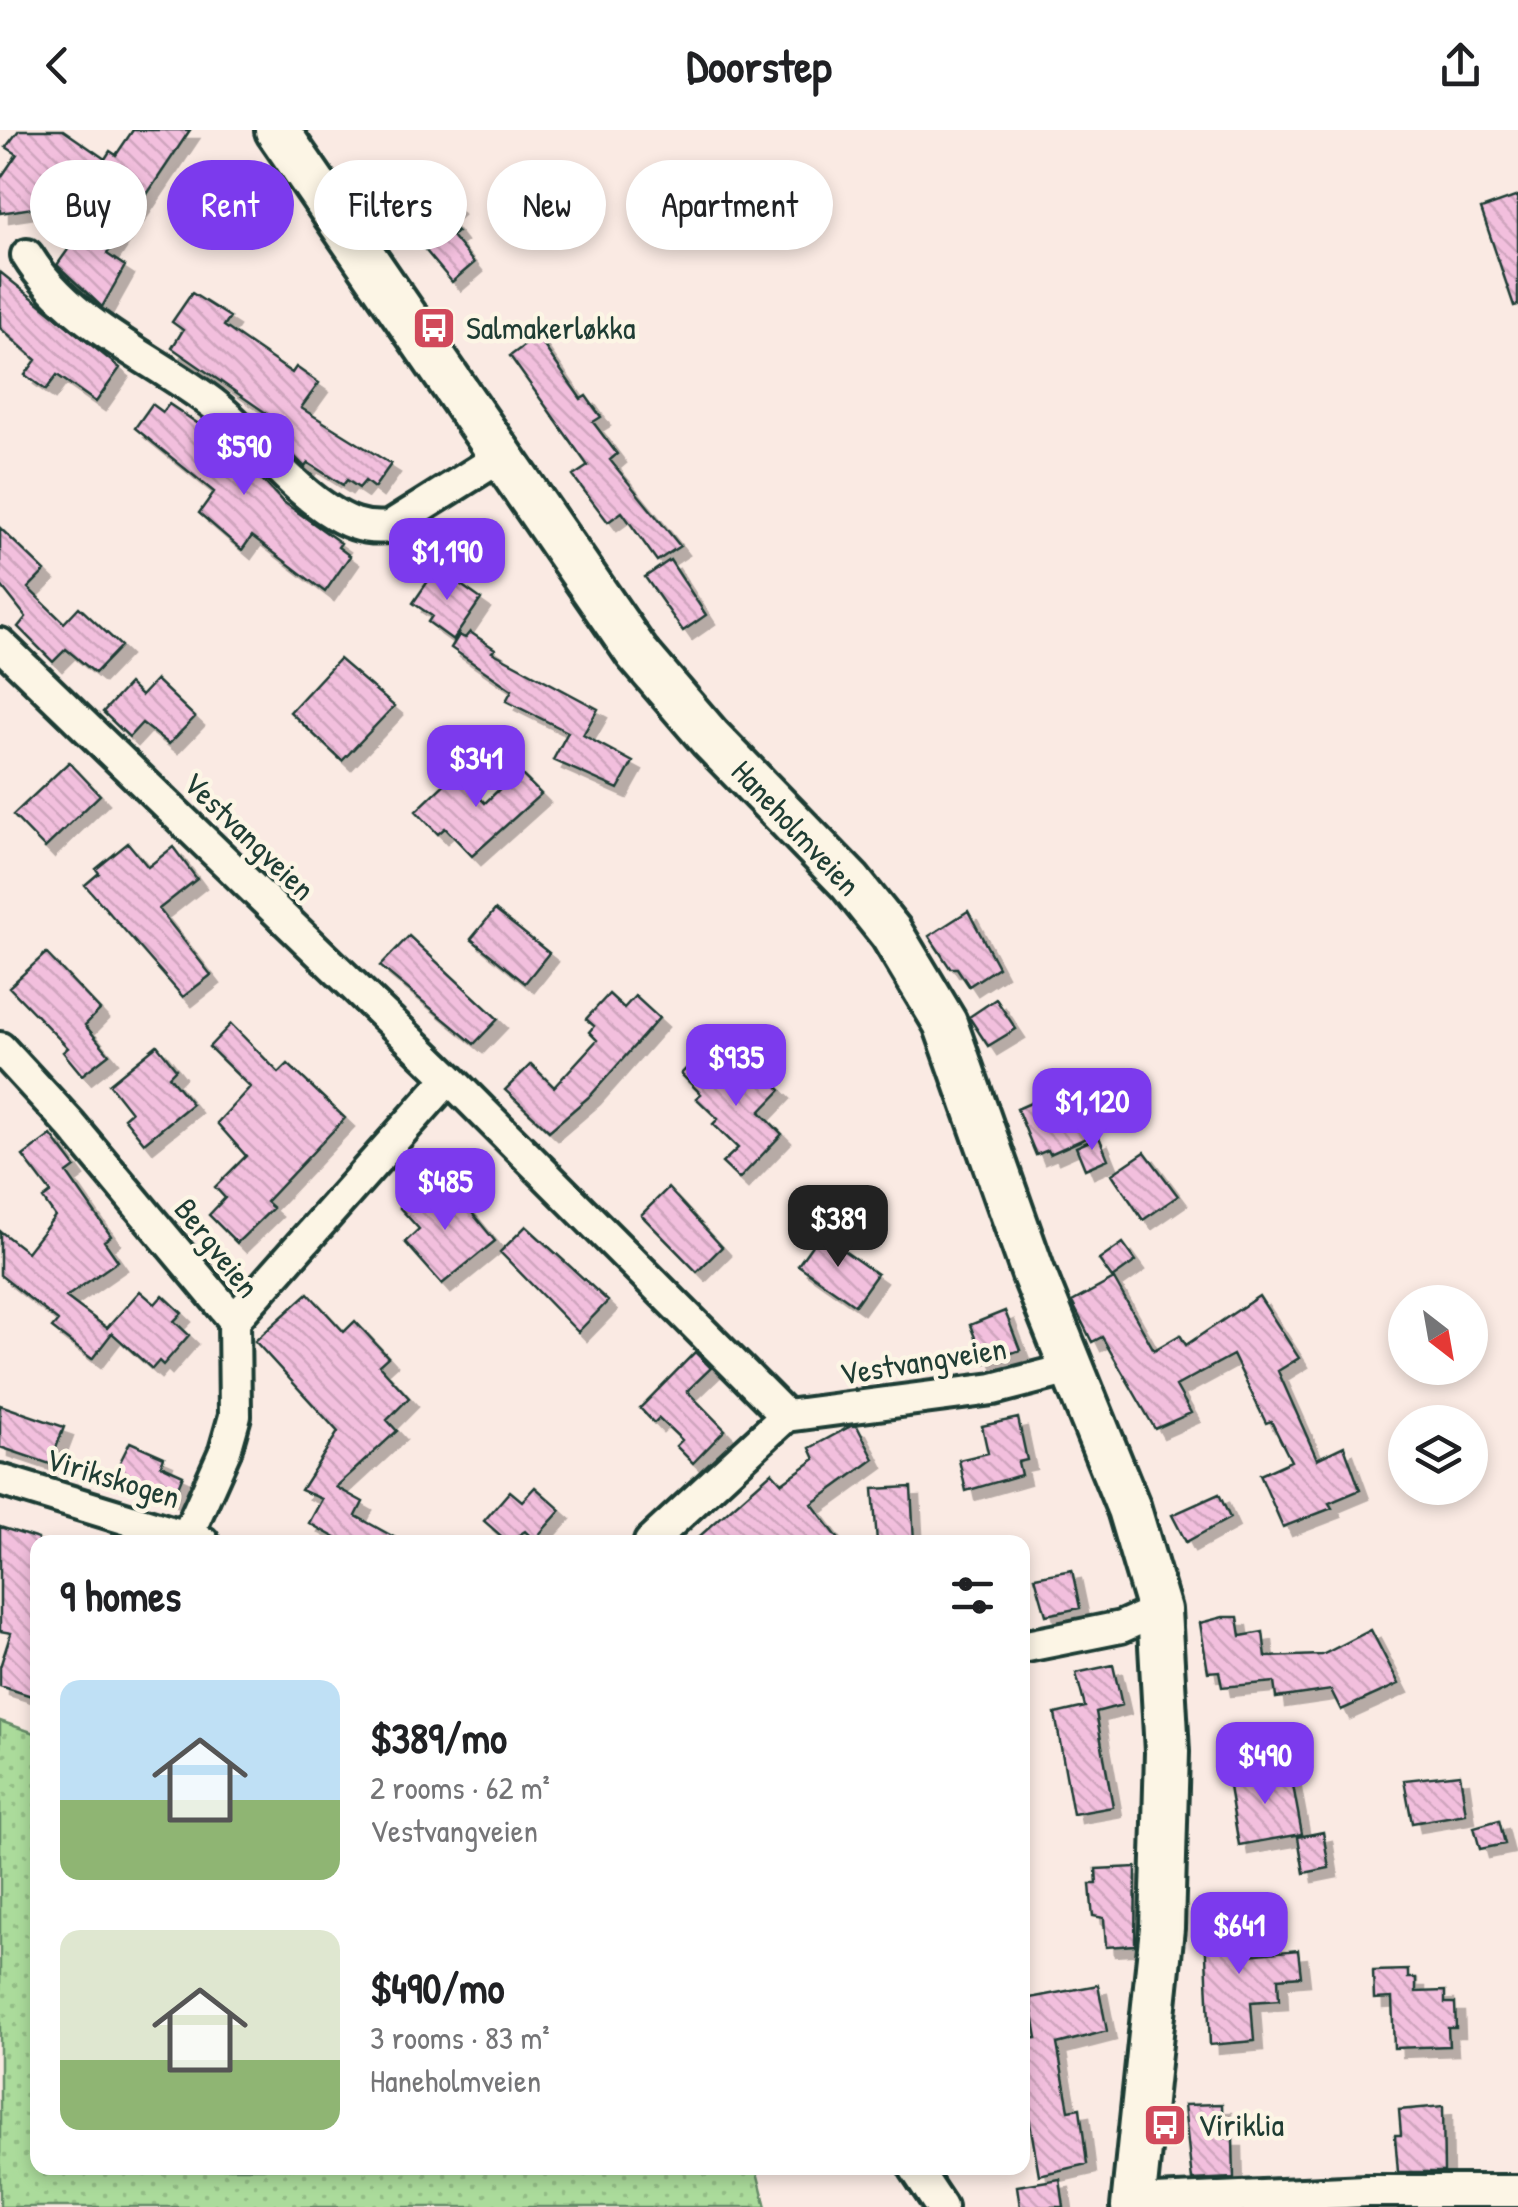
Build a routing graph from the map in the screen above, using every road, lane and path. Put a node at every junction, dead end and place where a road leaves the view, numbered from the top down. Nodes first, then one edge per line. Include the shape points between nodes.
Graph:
1 (277, 130) edge
2 (27, 255) dead end
3 (502, 456) junction
4 (0, 644) edge
5 (0, 1048) edge
6 (449, 1078) junction
7 (234, 1320) junction
8 (1070, 1369) junction
9 (786, 1416) junction
10 (0, 1480) edge
11 (181, 1535) edge
12 (199, 1535) edge
13 (658, 1535) edge
14 (1159, 1610) junction
15 (1030, 1645) edge
16 (920, 2175) edge
17 (1518, 2191) edge
18 (1134, 2204) edge
19 (941, 2207) edge

1 - 3 main road, Haneholmveien
2 - 3 street via 58,298 212,403 290,483 352,524 389,527
3 - 8 main road, Haneholmveien via 637,653 850,882 914,968 962,1066
4 - 6 street, Vestvangveien
5 - 7 street, Bergveien
6 - 7 street
6 - 9 street, Vestvangveien
7 - 12 street, Bergveien via 235,1416
8 - 9 street, Vestvangveien via 992,1389
8 - 14 main road, Haneholmveien via 1129,1509
9 - 13 street
10 - 11 street, Virikskogen
14 - 15 street via 1121,1627
14 - 18 main road, Haneholmveien via 1168,1752 1162,1928
16 - 19 street
17 - 18 street via 1366,2191

